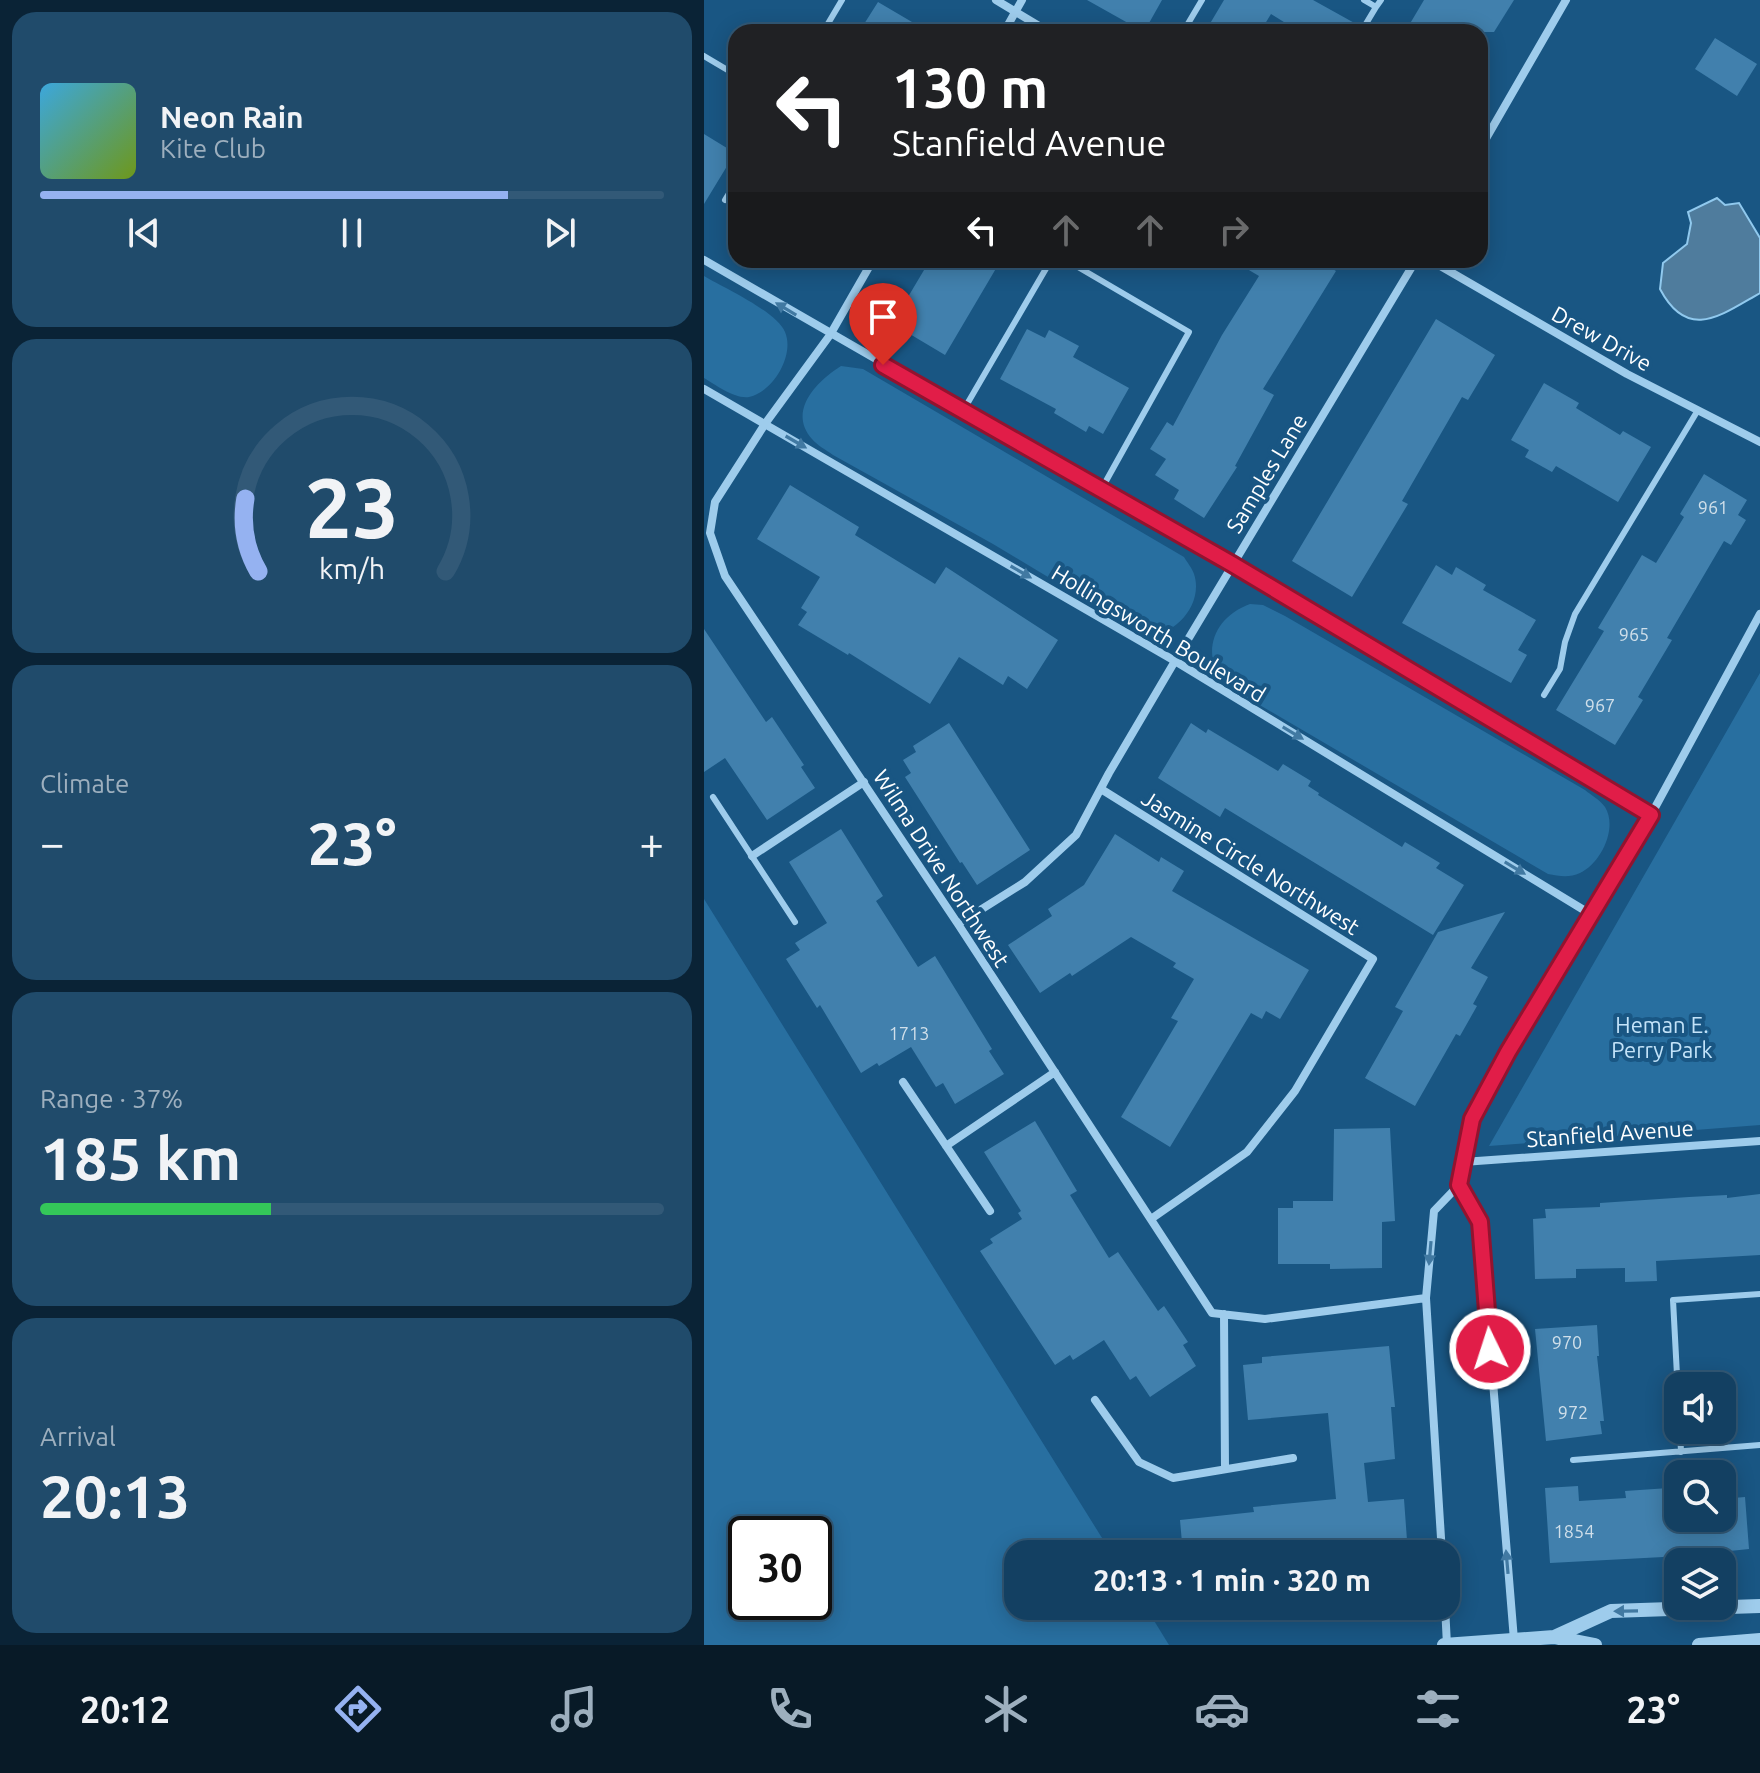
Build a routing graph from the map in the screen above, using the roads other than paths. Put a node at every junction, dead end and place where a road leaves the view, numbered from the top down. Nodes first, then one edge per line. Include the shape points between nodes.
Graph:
1 (842, 0) edge
2 (996, 0) edge
3 (1022, 0) edge
4 (1202, 0) edge
5 (1364, 0) edge
6 (1381, 0) edge
7 (1566, 0) edge
8 (1376, 7) junction
9 (1015, 12) junction
10 (828, 24) edge
11 (1008, 24) edge
12 (1035, 24) edge
13 (1188, 24) edge
14 (1366, 24) edge
15 (704, 56) edge
16 (728, 70) edge
17 (1488, 135) edge
18 (728, 195) edge
19 (725, 200) dead end
20 (704, 260) edge
21 (868, 268) edge
22 (1046, 268) edge
23 (1080, 268) edge
24 (1411, 268) edge
25 (1444, 268) edge
26 (830, 335) junction
27 (704, 389) edge
28 (1698, 410) junction
29 (963, 411) junction
30 (765, 424) junction
31 (1760, 442) edge
32 (1101, 490) junction
33 (1232, 564) junction
34 (1760, 614) edge
35 (1175, 661) junction
36 (1544, 695) dead end
37 (864, 782) junction
38 (1101, 789) junction
39 (713, 797) dead end
40 (1651, 815) junction
41 (752, 856) junction
42 (1592, 915) junction
43 (795, 922) dead end
44 (958, 924) junction
45 (1055, 1072) junction
46 (903, 1082) dead end
47 (1760, 1141) edge
48 (946, 1146) junction
49 (1463, 1162) junction
50 (1459, 1185) junction
51 (990, 1211) dead end
52 (1151, 1219) junction
53 (1760, 1294) edge
54 (1426, 1298) junction
55 (1224, 1314) junction
56 (1677, 1372) edge
57 (1095, 1400) dead end
58 (1681, 1444) edge
59 (1760, 1445) edge
60 (1681, 1452) junction
61 (1293, 1458) dead end
62 (1573, 1460) dead end
63 (1225, 1469) junction
64 (1441, 1540) edge
65 (1760, 1606) edge
66 (1445, 1620) edge
67 (1554, 1637) junction
68 (1514, 1640) junction
69 (1760, 1640) edge
70 (1495, 1643) edge
71 (1446, 1645) edge
72 (1595, 1645) edge
73 (1699, 1645) edge

1 - 10 lane
2 - 9 street
3 - 9 street
4 - 13 lane
5 - 8 lane
6 - 8 lane
7 - 17 street
8 - 14 lane
9 - 11 street
9 - 12 street
15 - 16 lane
18 - 19 lane
26 -> 20 street
21 - 26 street, Wilma Drive Northwest
22 - 29 lane
23 - 32 lane via 1189,332
24 - 33 street, Samples Lane
25 - 28 street, Drew Drive
26 - 29 street
26 - 30 street, Wilma Drive Northwest
27 - 30 street, Hollingsworth Boulevard
28 - 31 street, Drew Drive
28 - 36 lane via 1575,614 1560,669
29 - 32 street
30 -> 35 street, Hollingsworth Boulevard
30 - 37 street, Wilma Drive Northwest via 715,502 710,533 725,576
32 - 33 street
33 - 35 street, Samples Lane
33 - 40 street
34 - 40 street
35 - 38 street, Samples Lane
35 -> 42 street, Hollingsworth Boulevard
37 - 41 street
37 - 44 street, Wilma Drive Northwest
38 - 44 street, Samples Lane via 1076,835 1025,882
38 - 52 street, Jasmine Circle Northwest via 1373,959 1295,1091 1247,1152
39 - 41 lane
40 - 42 street
41 - 43 lane
42 - 49 street via 1472,1119
44 - 45 street, Wilma Drive Northwest
45 - 48 street
45 - 52 street, Wilma Drive Northwest
46 - 48 street
47 - 49 street, Stanfield Avenue
48 - 51 street
49 - 50 street
50 -> 54 street via 1434,1211
68 -> 50 street via 1480,1222
52 - 55 street, Wilma Drive Northwest via 1212,1313
53 - 56 lane via 1673,1300
54 - 55 street via 1265,1319
54 - 64 street
55 - 63 street
57 - 63 street via 1139,1462 1173,1478
58 - 60 lane
59 - 60 lane
60 - 62 lane
61 - 63 street
65 -> 67 street via 1611,1611
66 - 71 street
67 - 68 street
67 - 72 street
68 - 70 street
69 - 73 street
70 - 71 street

